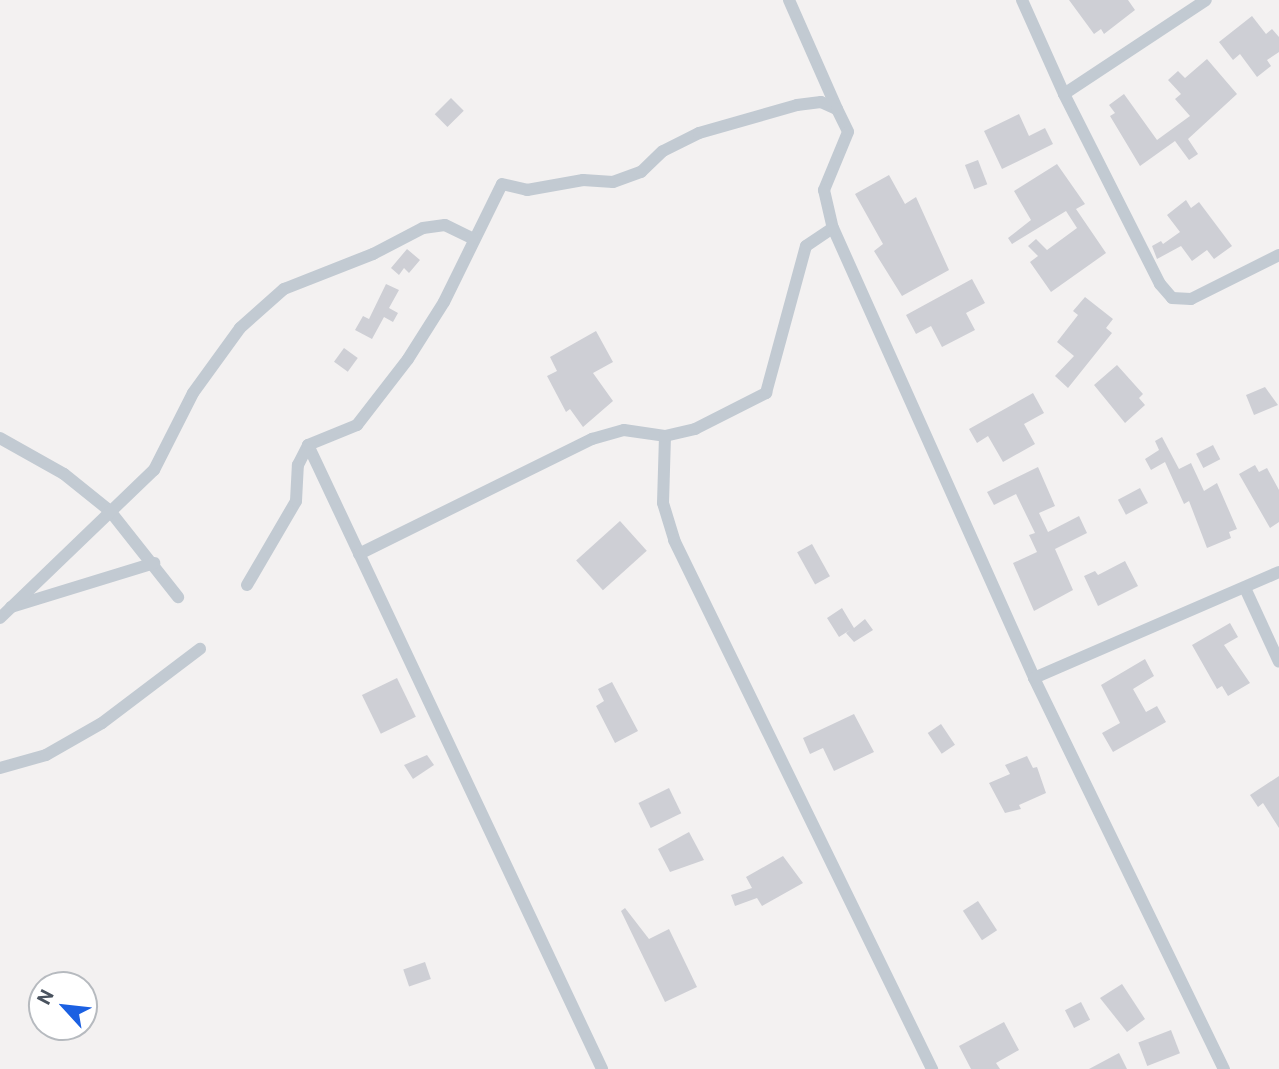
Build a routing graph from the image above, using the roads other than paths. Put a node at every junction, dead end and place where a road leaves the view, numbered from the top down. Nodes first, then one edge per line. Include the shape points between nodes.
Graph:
1 (789, 0) edge
2 (1022, 0) edge
3 (1206, 0) edge
4 (1064, 94) junction
5 (837, 109) junction
6 (833, 228) junction
7 (472, 238) junction
8 (1279, 255) edge
9 (665, 436) junction
10 (0, 438) edge
11 (308, 445) junction
12 (110, 511) junction
13 (359, 554) junction
14 (154, 563) junction
15 (1279, 572) edge
16 (247, 585) dead end
17 (1245, 589) junction
18 (178, 597) dead end
19 (2, 611) edge
20 (200, 649) dead end
21 (1279, 663) edge
22 (1034, 678) junction
23 (0, 768) edge
24 (602, 1069) edge
25 (932, 1069) edge
26 (1224, 1069) edge

1 - 5 street
2 - 4 street
3 - 4 street
4 - 8 street via 1160,284 1172,298 1191,299
5 - 6 street via 848,132 824,190
5 - 7 street via 821,102 797,105 699,132 663,151 641,172 613,182 583,180 527,190 502,184
6 - 9 street via 806,246 766,393 695,429
6 - 22 street
7 - 11 street via 423,338 357,425
7 - 12 street via 445,225 424,228 284,289 240,328 193,393 154,470
9 - 13 street via 624,430 592,439
9 - 25 street via 663,503 674,540
10 - 12 street via 64,474
11 - 13 street
11 - 16 street via 298,465 296,501
12 - 14 street
12 - 19 street
13 - 24 street
14 - 18 street
14 - 19 street
15 - 17 street
17 - 21 street
17 - 22 street
20 - 23 street via 92,729 47,755
22 - 26 street

